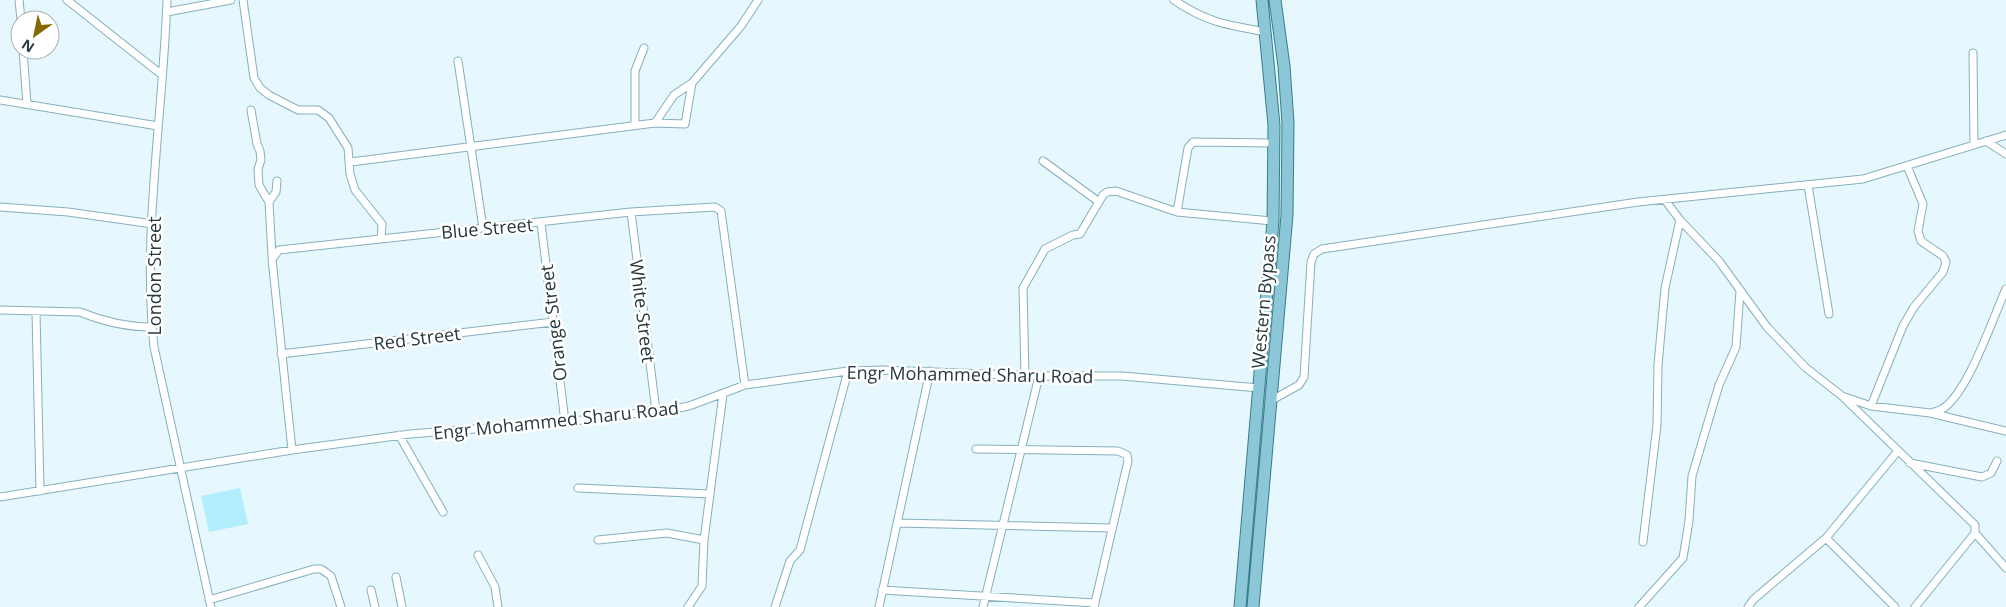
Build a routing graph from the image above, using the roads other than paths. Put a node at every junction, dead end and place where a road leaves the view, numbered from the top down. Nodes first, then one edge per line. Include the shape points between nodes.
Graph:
1 (67, 0) edge
2 (167, 0) edge
3 (232, 0) edge
4 (243, 0) edge
5 (758, 0) edge
6 (1262, 0) edge
7 (1275, 0) edge
8 (1176, 1) edge
9 (167, 12) junction
10 (1266, 32) junction
11 (644, 48) dead end
12 (1973, 53) dead end
13 (24, 60) edge
14 (458, 61) dead end
15 (162, 75) junction
16 (692, 83) junction
17 (0, 100) edge
18 (27, 104) junction
19 (251, 110) dead end
20 (656, 123) junction
21 (635, 125) junction
22 (158, 126) junction
23 (2006, 136) edge
24 (1986, 142) junction
25 (1274, 143) junction
26 (1974, 145) junction
27 (473, 147) junction
28 (2005, 154) edge
29 (351, 162) junction
30 (1043, 162) dead end
31 (1907, 166) junction
32 (278, 181) dead end
33 (1808, 185) junction
34 (1665, 200) junction
35 (270, 202) junction
36 (1099, 202) junction
37 (0, 206) edge
38 (631, 212) junction
39 (1177, 212) junction
40 (1680, 220) junction
41 (1273, 221) junction
42 (540, 223) junction
43 (153, 224) junction
44 (484, 228) junction
45 (380, 239) junction
46 (272, 259) junction
47 (2006, 289) edge
48 (1740, 291) junction
49 (0, 310) edge
50 (36, 312) junction
51 (1829, 314) dead end
52 (553, 322) junction
53 (152, 327) junction
54 (281, 354) junction
55 (848, 371) junction
56 (930, 371) junction
57 (1025, 376) junction
58 (1039, 376) junction
59 (745, 385) junction
60 (1259, 388) junction
61 (723, 394) junction
62 (1842, 396) junction
63 (1272, 400) junction
64 (1871, 406) junction
65 (656, 411) junction
66 (1930, 413) junction
67 (565, 422) junction
68 (2006, 431) edge
69 (400, 435) junction
70 (976, 449) dead end
71 (292, 450) junction
72 (1022, 451) junction
73 (1897, 452) junction
74 (1997, 461) dead end
75 (1909, 463) junction
76 (180, 470) junction
77 (578, 488) dead end
78 (40, 491) junction
79 (710, 494) junction
80 (0, 498) edge
81 (442, 512) dead end
82 (898, 523) junction
83 (1002, 527) junction
84 (1112, 528) junction
85 (1975, 533) junction
86 (1826, 538) junction
87 (598, 540) dead end
88 (704, 540) junction
89 (1643, 542) dead end
90 (478, 555) dead end
91 (2006, 568) edge
92 (396, 577) dead end
93 (371, 590) dead end
94 (882, 590) junction
95 (984, 598) junction
96 (210, 603) edge
97 (1094, 605) edge
98 (341, 607) edge
99 (374, 607) edge
100 (402, 607) edge
101 (498, 607) edge
102 (688, 607) edge
103 (775, 607) edge
104 (879, 607) edge
105 (983, 607) edge
106 (1240, 607) edge
107 (1253, 607) edge
108 (1639, 607) edge
109 (1748, 607) edge
110 (1896, 607) edge
111 (1915, 607) edge

1 - 15 street
2 - 9 street, London Street
3 - 9 street
4 - 29 street via 256,82 264,92 298,110 323,112 348,148
5 - 16 street via 741,26
6 - 10 main road, Western Bypass
7 - 63 main road, Western Bypass via 1284,66 1288,172 1281,308
8 - 10 street via 1201,17 1228,26
9 - 15 street, London Street
10 - 25 main road, Western Bypass
11 - 21 street via 635,71
12 - 26 street
13 - 18 street
14 - 27 street
15 - 22 street, London Street
16 - 20 street via 674,95
16 - 20 street via 685,124
17 - 18 street
18 - 22 street
19 - 35 street via 260,151 260,185
20 - 21 street
21 - 27 street
22 - 43 street, London Street
23 - 24 street
24 - 26 street
24 - 28 street
25 - 39 street via 1193,142 1188,148
25 - 41 main road, Western Bypass
26 - 31 street
27 - 29 street
27 - 44 street
29 - 45 street via 350,174 356,190 382,224
30 - 36 street
31 - 33 street via 1863,179
31 - 64 street via 1923,204 1918,231 1921,241 1943,256 1946,262 1943,272 1903,326
32 - 35 street
33 - 34 street
33 - 51 street
34 - 40 street
34 - 63 street via 1606,206 1317,251 1311,262 1304,377 1299,385
35 - 46 street
36 - 39 street via 1107,192 1116,191
36 - 57 street via 1080,234 1045,249 1023,288
37 - 43 street
38 - 42 street, Blue Street
38 - 59 street, Blue Street via 713,206 720,211
38 - 65 street, White Street
39 - 41 street
40 - 48 street via 1719,261
40 - 89 street via 1665,288 1656,425
41 - 60 main road, Western Bypass
42 - 44 street, Blue Street
42 - 52 street, Orange Street
43 - 53 street, London Street
44 - 45 street, Blue Street
45 - 46 street, Blue Street via 279,250
46 - 54 street
47 - 66 street via 1958,393 1942,409
48 - 62 street via 1767,327 1805,367
48 - 108 street via 1736,347 1719,385 1692,476 1683,558
49 - 50 street
50 - 53 street via 80,312 90,317
50 - 78 street
52 - 54 street, Red Street
52 - 67 street, Orange Street
53 - 76 street, London Street
54 - 71 street
55 - 56 street, Engr Mohammed Sharu Road
55 - 59 street, Engr Mohammed Sharu Road
55 - 103 street via 800,550 790,561
56 - 57 street, Engr Mohammed Sharu Road
56 - 82 street
57 - 58 street, Engr Mohammed Sharu Road
58 - 60 street, Engr Mohammed Sharu Road via 1122,376
58 - 72 street
59 - 61 street, Engr Mohammed Sharu Road
60 - 106 main road, Western Bypass
61 - 65 street, Engr Mohammed Sharu Road via 689,406
61 - 79 street
62 - 64 street
62 - 73 street
63 - 107 main road, Western Bypass
64 - 66 street
65 - 67 street, Engr Mohammed Sharu Road
66 - 68 street
67 - 69 street, Engr Mohammed Sharu Road
69 - 71 street, Engr Mohammed Sharu Road
69 - 81 street
70 - 72 street
71 - 76 street, Engr Mohammed Sharu Road
72 - 83 street
72 - 84 street via 1123,452 1128,461
73 - 75 street
73 - 86 street
74 - 75 street via 1991,473 1982,477
75 - 85 street via 1975,526
76 - 78 street, Engr Mohammed Sharu Road
76 - 96 street, London Street
77 - 79 street
78 - 80 street, Engr Mohammed Sharu Road
79 - 88 street
82 - 83 street
82 - 94 street
83 - 84 street
83 - 95 street
84 - 97 street
85 - 91 street
85 - 111 street
86 - 109 street
86 - 110 street
87 - 88 street via 668,533
88 - 102 street via 702,586
90 - 101 street via 495,586
92 - 100 street
93 - 99 street
94 - 95 street
94 - 104 street
95 - 97 street
95 - 105 street
96 - 98 street via 321,569 332,576

